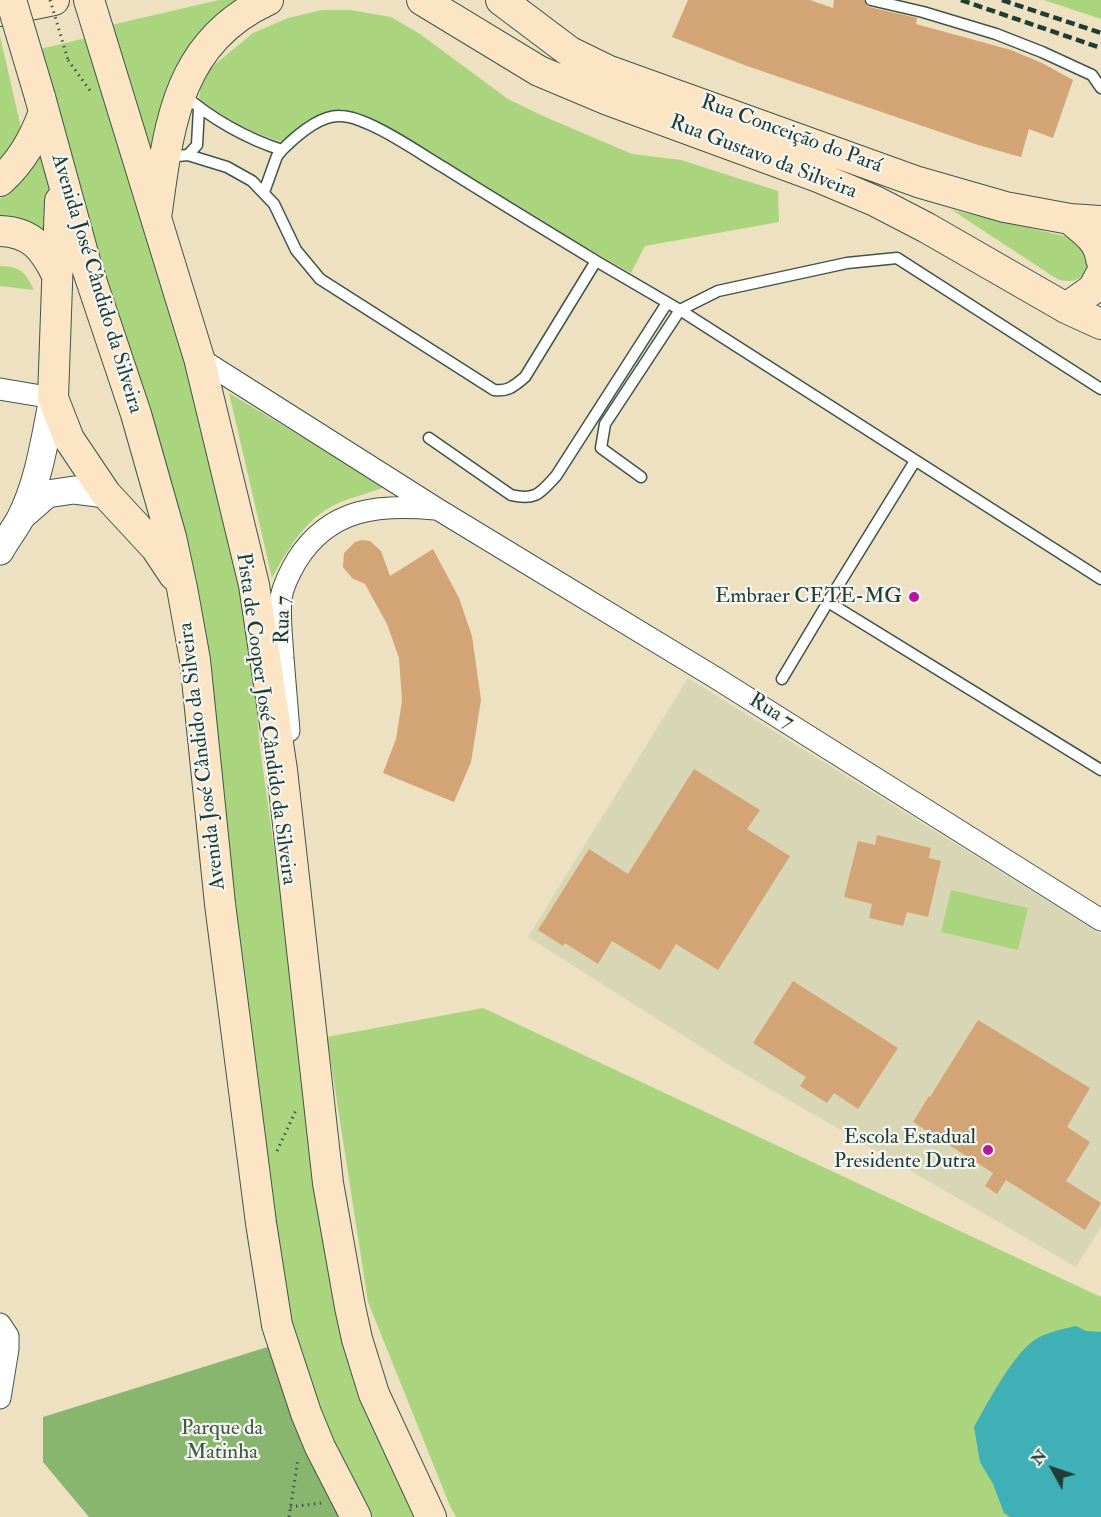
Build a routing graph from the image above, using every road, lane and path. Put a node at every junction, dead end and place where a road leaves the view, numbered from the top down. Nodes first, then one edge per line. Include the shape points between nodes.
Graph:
1 (11, 0) edge
2 (52, 0) edge
3 (89, 0) edge
4 (268, 0) edge
5 (422, 0) edge
6 (501, 0) edge
7 (871, 0) edge
8 (0, 11) edge
9 (1101, 88) edge
10 (92, 93) dead end
11 (190, 100) junction
12 (42, 104) junction
13 (282, 150) junction
14 (176, 156) junction
15 (61, 171) junction
16 (0, 181) edge
17 (264, 192) junction
18 (1070, 219) junction
19 (1101, 221) edge
20 (156, 223) junction
21 (0, 231) edge
22 (1101, 259) edge
23 (596, 261) junction
24 (1101, 274) edge
25 (57, 275) junction
26 (667, 303) junction
27 (1066, 308) junction
28 (680, 310) junction
29 (1101, 324) edge
30 (199, 358) junction
31 (0, 389) edge
32 (1101, 389) edge
33 (53, 398) junction
34 (429, 438) dead end
35 (915, 461) junction
36 (641, 477) dead end
37 (394, 481) junction
38 (106, 495) junction
39 (378, 508) junction
40 (439, 510) junction
41 (20, 518) junction
42 (0, 551) edge
43 (1101, 579) edge
44 (182, 588) junction
45 (828, 602) junction
46 (782, 679) dead end
47 (282, 770) junction
48 (1101, 770) edge
49 (1099, 914) edge
50 (297, 1106) dead end
51 (275, 1155) dead end
52 (4, 1330) edge
53 (0, 1398) edge
54 (300, 1448) dead end
55 (323, 1503) dead end
56 (290, 1507) junction
57 (289, 1517) edge
58 (356, 1517) edge
59 (431, 1517) edge

1 - 12 main road, Avenida José Cândido da Silveira, bridge
2 - 8 main road
2 - 10 path, bridge via 68,60
3 - 20 main road
4 - 11 main road via 215,37 188,73
5 - 27 main road, Rua Gustavo da Silveira via 539,71 875,201
6 - 18 main road, Rua Conceição do Pará via 570,52 607,70 918,182 1005,207
7 - 9 lane via 923,12 1042,51 1092,75
11 - 13 lane via 227,125
11 - 14 main road
12 - 15 main road, Avenida José Cândido da Silveira
12 - 16 main road via 35,135
13 - 17 lane
13 - 23 lane via 319,122 340,116 360,121
14 - 17 lane via 227,167
14 - 20 main road
15 - 25 main road
15 - 44 main road, Avenida José Cândido da Silveira via 87,267 136,414
17 - 23 lane via 296,250 320,279 494,390 503,392 525,377
18 - 19 main road, Rua Conceição do Pará
18 - 22 main road via 1100,249
20 - 30 main road
21 - 25 main road via 34,242 46,253
23 - 26 lane
24 - 27 main road via 1093,289
25 - 33 main road
26 - 28 lane
26 - 34 lane via 556,476 541,492 527,499 511,495
27 - 29 main road, Rua Gustavo da Silveira
28 - 32 lane via 718,291 847,263 897,258
28 - 35 lane
28 - 36 lane via 604,424 601,448
30 - 37 street, Rua 7
30 - 47 main road via 255,585
31 - 33 street
33 - 38 main road via 69,439
33 - 41 street via 35,478
35 - 43 lane
35 - 45 lane
37 - 39 street
37 - 40 street, Rua 7
38 - 41 street via 74,490 47,494
38 - 44 main road via 156,548
39 - 40 street, Rua 7
39 - 47 street, Rua 7 via 342,518 319,533 289,573 281,597 280,625 289,734
40 - 49 street, Rua 7
41 - 42 street
44 - 58 main road, Avenida José Cândido da Silveira via 195,660 220,904 277,1325 306,1413
45 - 46 lane
45 - 48 lane
47 - 59 main road via 321,1129 350,1307 374,1394
50 - 51 path
52 - 53 street via 8,1349
54 - 56 path
55 - 56 path
56 - 57 path

